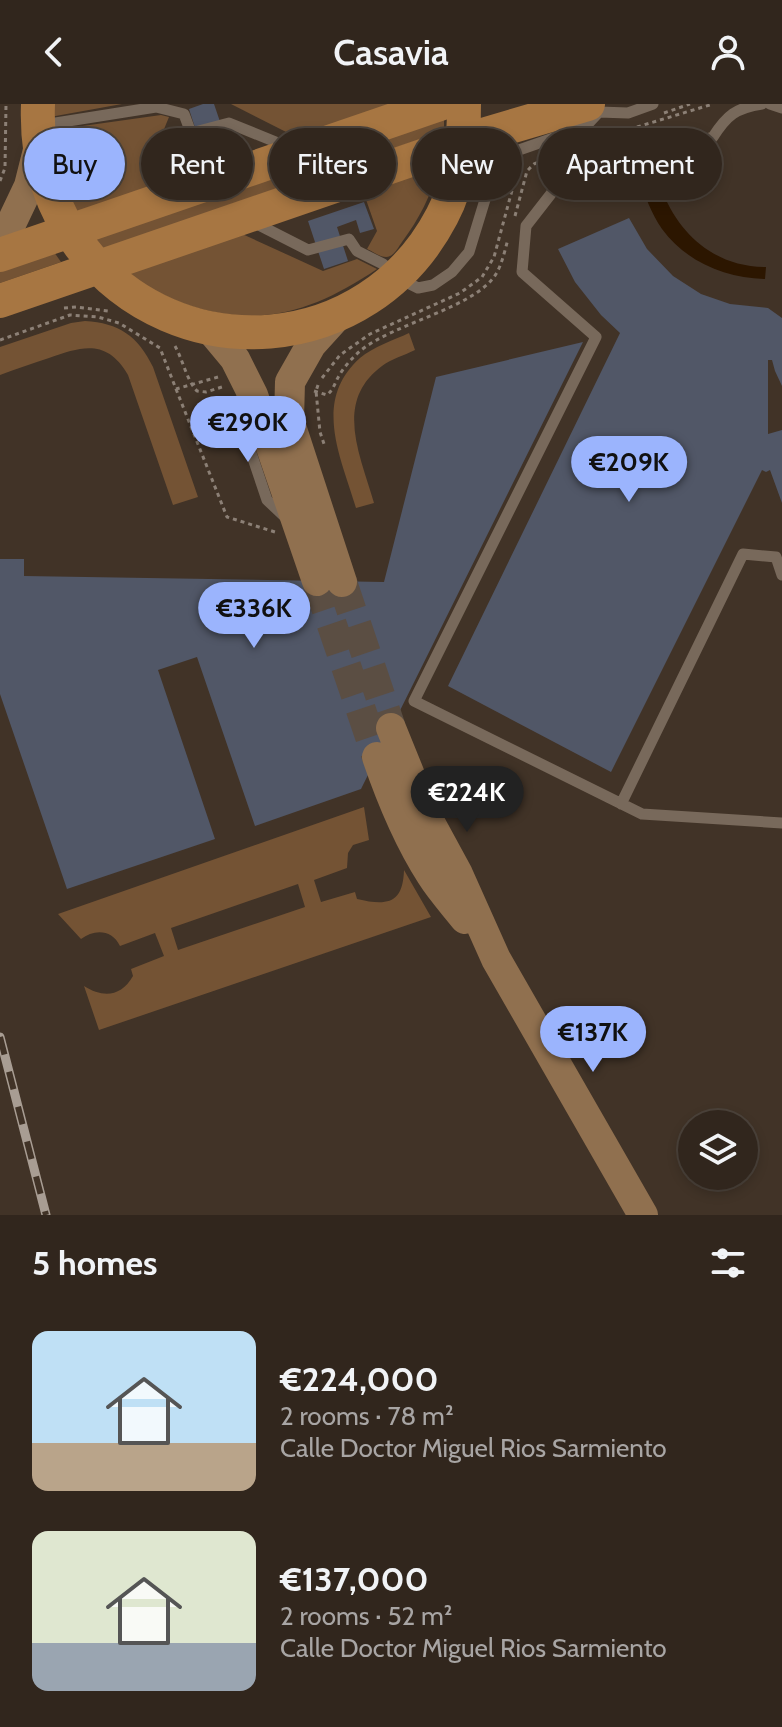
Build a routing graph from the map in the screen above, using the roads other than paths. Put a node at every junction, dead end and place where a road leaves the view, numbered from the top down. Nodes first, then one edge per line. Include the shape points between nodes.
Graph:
1 (440, 104) edge
2 (464, 104) edge
3 (653, 104) edge
4 (762, 104) edge
5 (770, 104) edge
6 (745, 105) edge
7 (594, 107) edge
8 (782, 108) edge
9 (522, 112) dead end
10 (38, 125) edge
11 (189, 128) edge
12 (210, 128) edge
13 (241, 128) edge
14 (370, 128) edge
15 (472, 128) edge
16 (493, 128) edge
17 (511, 128) edge
18 (412, 159) edge
19 (161, 200) edge
20 (448, 200) edge
21 (243, 217) junction
22 (69, 231) junction
23 (0, 247) edge
24 (0, 255) edge
25 (97, 268) junction
26 (396, 277) junction
27 (0, 301) edge
28 (340, 313) junction
29 (210, 329) junction
30 (782, 575) edge
31 (391, 728) tunnel mouth
32 (377, 757) tunnel mouth
33 (621, 804) junction
34 (782, 823) edge
35 (496, 959) junction
36 (643, 1215) edge

1 - 14 main road
2 - 15 main road
3 - 7 lane via 628,113
4 - 6 lane
5 - 8 lane
6 - 33 lane via 724,120 713,137 554,190 526,226 522,272 596,337 414,701
7 - 17 main road
7 - 26 lane via 585,127 519,150 499,165 469,252 452,272 418,288
9 - 16 lane
10 - 11 lane via 156,107 184,114
10 - 22 main road via 44,176
10 - 23 main road via 29,186
12 - 13 lane via 229,123
18 - 21 main road
19 - 22 main road
20 - 26 main road via 422,249
21 - 25 main road
21 - 26 lane via 308,250 349,239 357,251
22 - 24 main road
22 - 25 main road
25 - 27 main road
25 - 29 main road via 149,307
26 - 28 main road
28 - 29 main road via 276,331
28 - 29 main road via 311,345 290,382 289,420 329,581 290,531 253,395 240,385 235,359
30 - 33 lane via 776,557 743,554
31 - 35 main road via 427,817
32 - 35 main road via 431,875
33 - 34 lane via 642,814
35 - 36 main road

